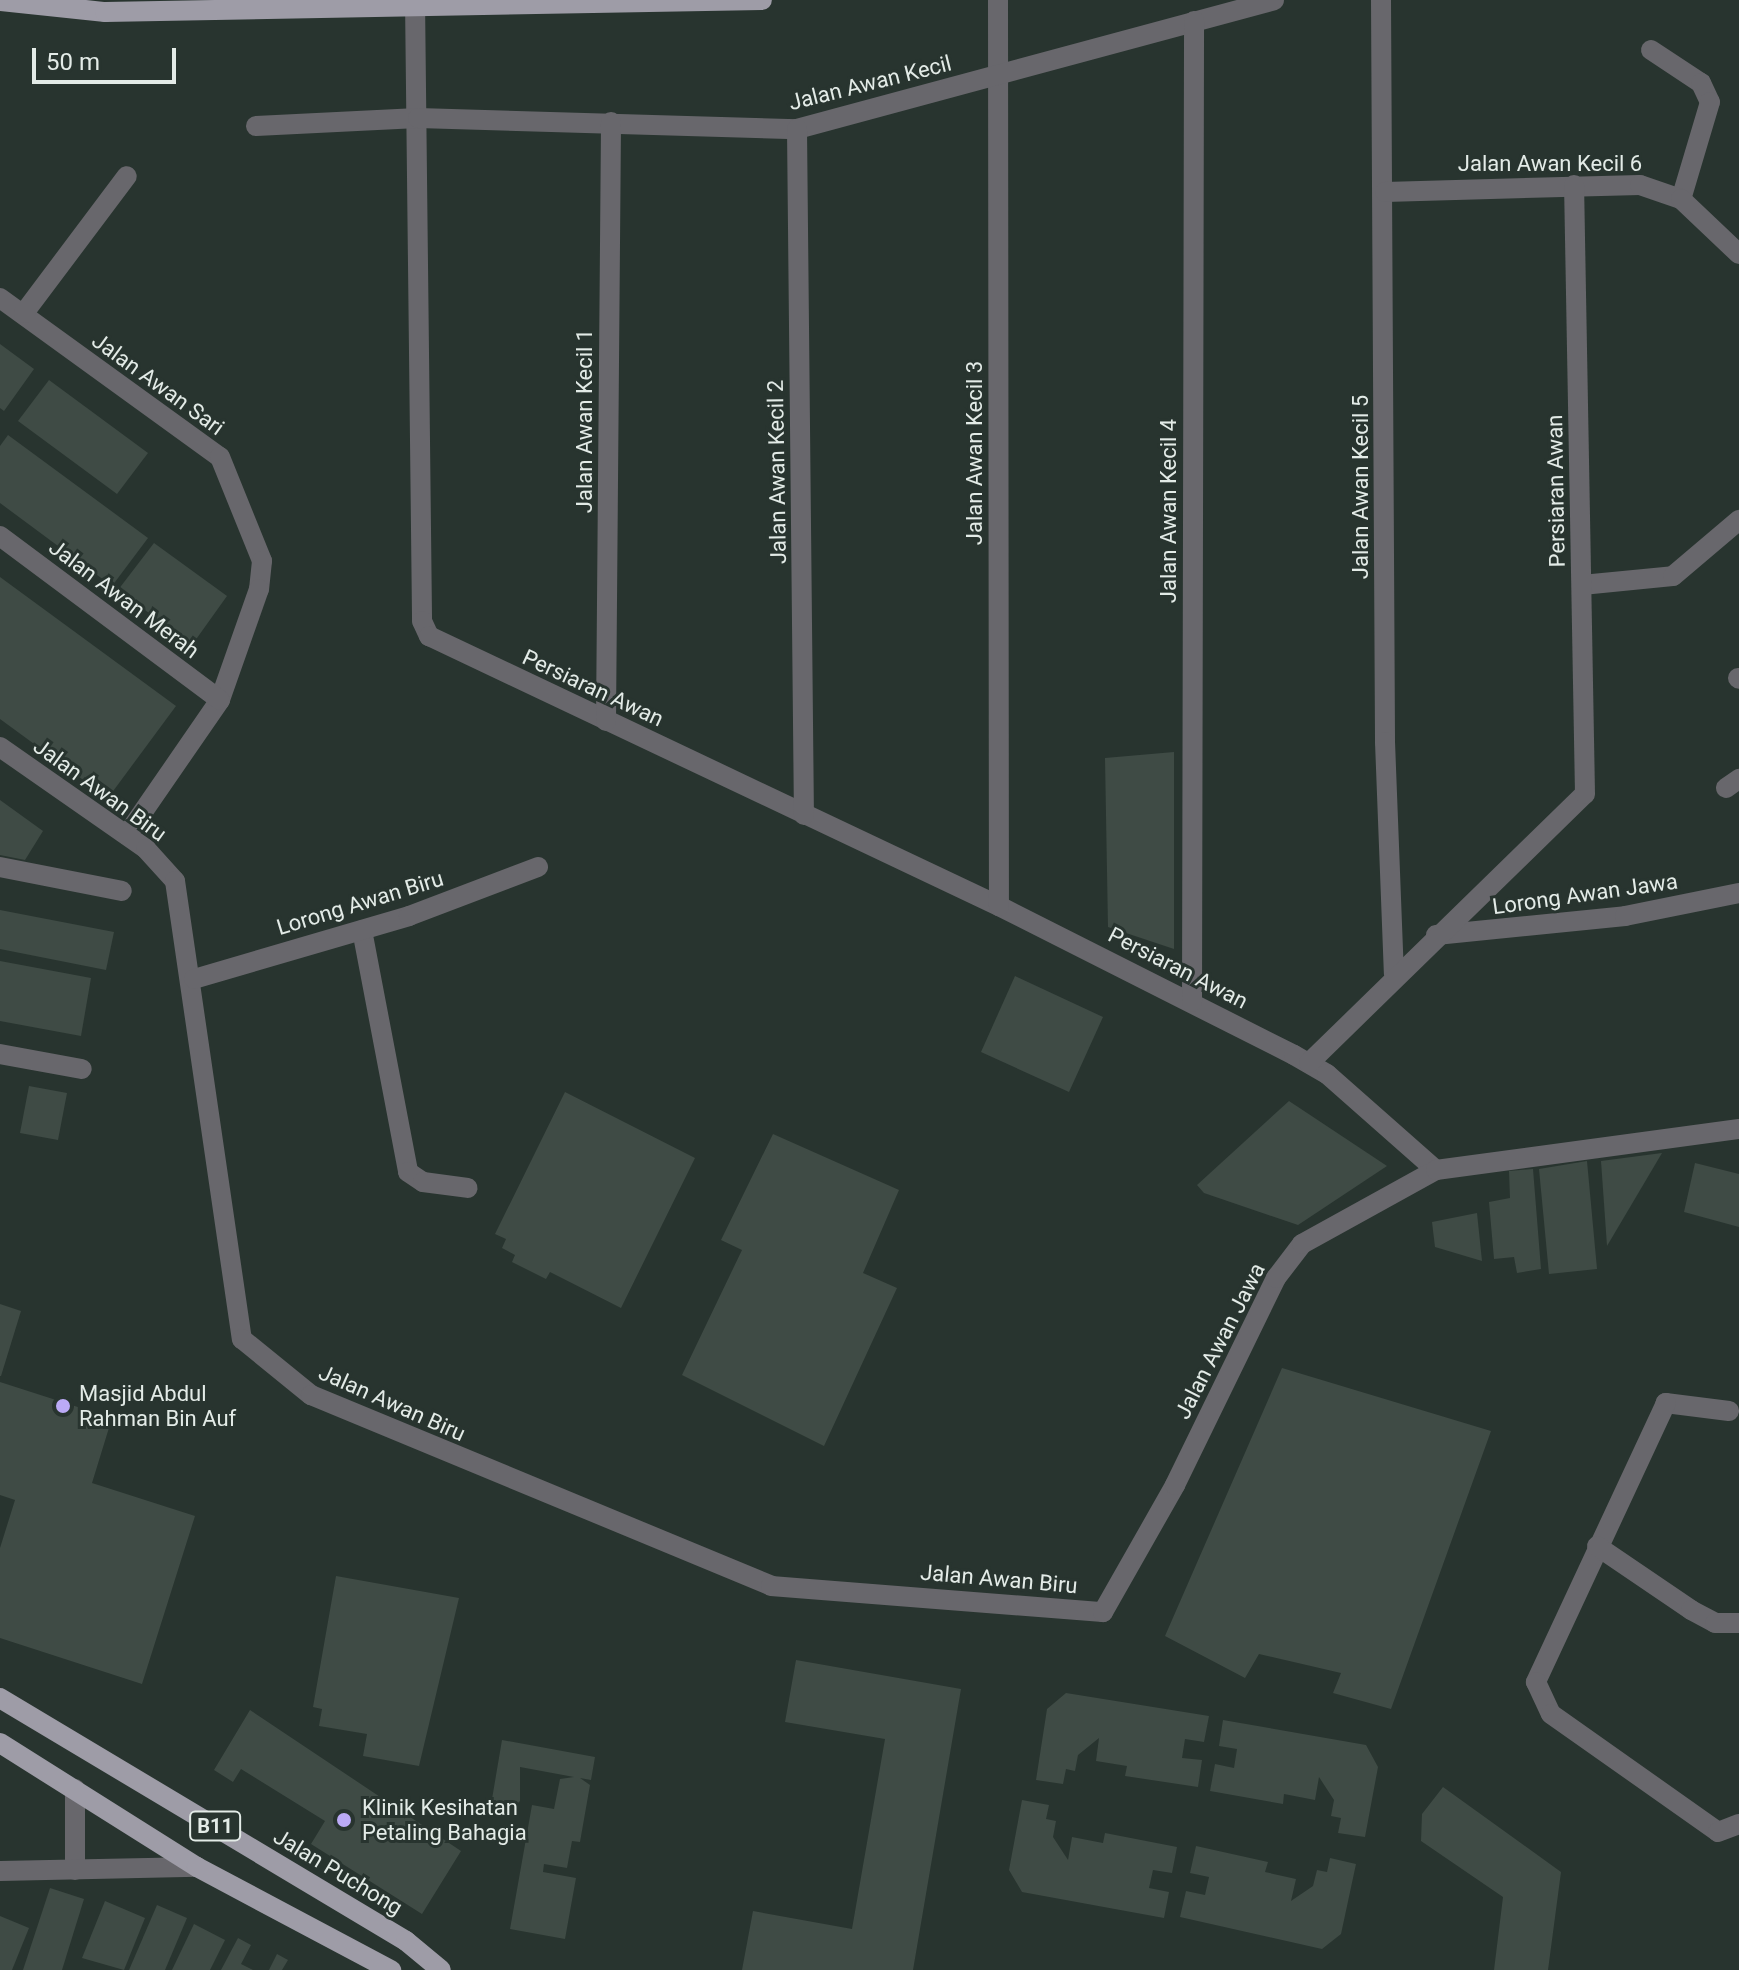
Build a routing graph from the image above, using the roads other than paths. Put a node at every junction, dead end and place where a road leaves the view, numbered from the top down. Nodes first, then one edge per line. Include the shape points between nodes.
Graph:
1 (762, 0) edge
2 (998, 0) edge
3 (1274, 0) edge
4 (1381, 0) edge
5 (0, 1) edge
6 (415, 5) edge
7 (1194, 21) junction
8 (1651, 50) dead end
9 (998, 76) junction
10 (418, 118) junction
11 (611, 122) junction
12 (256, 126) dead end
13 (797, 129) junction
14 (127, 176) dead end
15 (1574, 185) junction
16 (1385, 192) junction
17 (1681, 199) junction
18 (1739, 254) edge
19 (0, 298) edge
20 (24, 313) junction
21 (1739, 520) edge
22 (0, 536) edge
23 (1582, 585) junction
24 (220, 700) junction
25 (606, 721) junction
26 (0, 747) edge
27 (804, 815) junction
28 (127, 835) junction
29 (0, 867) edge
30 (538, 867) dead end
31 (122, 891) dead end
32 (1739, 893) edge
33 (999, 906) junction
34 (362, 930) junction
35 (1436, 935) junction
36 (1394, 974) junction
37 (194, 979) junction
38 (1192, 1002) junction
39 (0, 1054) edge
40 (1309, 1063) junction
41 (82, 1069) dead end
42 (1739, 1129) edge
43 (1436, 1170) junction
44 (468, 1188) dead end
45 (1729, 1411) dead end
46 (1597, 1546) junction
47 (1103, 1612) joint
48 (1739, 1623) edge
49 (0, 1698) edge
50 (0, 1743) edge
51 (75, 1789) junction
52 (1739, 1824) edge
53 (197, 1867) junction
54 (75, 1870) junction
55 (0, 1871) edge
56 (391, 1970) edge
57 (441, 1970) edge

1 - 6 main road
2 - 9 street, Jalan Awan Kecil 3
3 - 7 street, Jalan Awan Kecil
4 - 16 street, Jalan Awan Kecil 5
5 - 6 main road via 105,12
6 - 10 street, Persiaran Awan
7 - 9 street, Jalan Awan Kecil
7 - 38 street, Jalan Awan Kecil 4
8 - 17 street via 1701,83 1710,102
9 - 13 street, Jalan Awan Kecil
9 - 33 street, Jalan Awan Kecil 3
10 - 11 street, Jalan Awan Kecil
10 - 12 street, Jalan Awan Kecil
10 - 25 street, Persiaran Awan via 423,627 434,639
11 - 13 street, Jalan Awan Kecil
11 - 25 street, Jalan Awan Kecil 1
13 - 27 street, Jalan Awan Kecil 2
14 - 20 street
15 - 16 street, Jalan Awan Kecil 6
15 - 17 street, Jalan Awan Kecil 6 via 1640,185
15 - 23 street, Persiaran Awan
16 - 36 street, Jalan Awan Kecil 5 via 1385,742
17 - 18 street, Jalan Awan Kecil 6
19 - 20 street, Jalan Awan Sari
20 - 24 street, Jalan Awan Sari via 220,457 262,561 259,589
21 - 23 street via 1673,576
22 - 24 street, Jalan Awan Merah
23 - 35 street, Persiaran Awan via 1584,798
24 - 28 street, Jalan Awan Sari
25 - 27 street, Persiaran Awan
26 - 28 street, Jalan Awan Biru
27 - 33 street, Persiaran Awan
28 - 37 street, Jalan Awan Biru via 175,881
29 - 31 street
30 - 34 street, Lorong Awan Biru
32 - 35 street, Lorong Awan Jawa via 1625,916
33 - 38 street, Persiaran Awan
34 - 37 street, Lorong Awan Biru
34 - 44 street via 408,1172 423,1182
35 - 36 street, Persiaran Awan
36 - 40 street, Persiaran Awan
37 - 47 street, Jalan Awan Biru via 242,1339 286,1379 560,1503 771,1586
38 - 40 street, Persiaran Awan
39 - 41 street
40 - 43 street, Persiaran Awan
42 - 43 street, Jalan Awan Jawa
43 - 47 street, Jalan Awan Jawa via 1302,1244 1276,1278 1175,1485
45 - 46 street via 1666,1403
46 - 48 street via 1691,1610 1715,1623
46 - 52 street via 1538,1670 1537,1693 1551,1714 1718,1832
49 - 57 main road, Jalan Puchong / B11 via 406,1941
50 - 51 main road, B11
51 - 53 main road, B11
51 - 54 street
53 - 54 street
53 - 56 main road, B11
54 - 55 street

